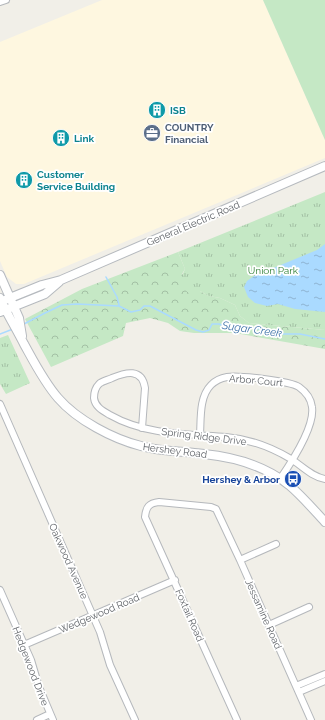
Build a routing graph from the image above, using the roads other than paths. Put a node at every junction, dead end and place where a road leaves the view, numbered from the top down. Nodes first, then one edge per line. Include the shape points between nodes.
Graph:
1 (6, 0) edge
2 (0, 2) edge
3 (325, 166) edge
4 (0, 275) edge
5 (61, 280) junction
6 (10, 298) junction
7 (1, 301) edge
8 (14, 307) junction
9 (3, 311) edge
10 (23, 342) junction
11 (0, 404) edge
12 (142, 428) junction
13 (200, 435) junction
14 (292, 460) junction
15 (280, 479) junction
16 (325, 479) edge
17 (146, 510) joint
18 (325, 522) edge
19 (276, 544) dead end
20 (240, 560) junction
21 (175, 580) junction
22 (0, 590) edge
23 (309, 607) dead end
24 (93, 615) junction
25 (269, 625) junction
26 (24, 645) junction
27 (325, 674) edge
28 (325, 681) edge
29 (296, 686) junction
30 (299, 692) junction
31 (51, 717) edge
32 (37, 720) edge
33 (135, 720) edge
34 (237, 720) edge
35 (311, 720) edge

1 - 2 street
3 - 5 main road, General Electric Road
4 - 6 main road, Hershey Road
5 - 6 main road, General Electric Road
5 - 8 main road, General Electric Road via 45,294
6 - 7 main road, General Electric Road
6 - 8 main road, Hershey Road
7 - 9 main road, Hershey Road
8 - 9 main road, General Electric Road
8 - 10 main road, Hershey Road via 19,318
9 - 10 main road, Hershey Road
10 - 15 main road, Hershey Road via 41,375 58,398 84,420 115,438 142,446 234,458 264,469
11 - 24 street, Oakwood Avenue
12 - 12 street, Spring Ridge Drive via 145,388 142,379 135,374 125,373 99,384 94,397 98,406
12 - 13 street, Spring Ridge Drive
13 - 14 street, Spring Ridge Drive via 256,443
13 - 14 street, Arbor Court via 204,396 216,381 232,376 293,384 307,395 312,413
14 - 15 street, Arbor Court
14 - 16 street, Spring Ridge Drive
15 - 18 main road, Hershey Road via 303,498
17 - 20 street, Jessamine Road via 152,502 216,509
17 - 21 street, Foxtail Road via 145,517
19 - 20 street
20 - 25 street, Jessamine Road
21 - 24 street, Wedgewood Road
21 - 34 street, Foxtail Road
22 - 26 street, Hedgewood Drive
23 - 25 street
24 - 26 street, Wedgewood Road
24 - 33 street, Oakwood Avenue via 110,665
25 - 29 street, Jessamine Road
26 - 31 street, Hedgewood Drive
27 - 29 street
28 - 30 street
29 - 30 street, Jessamine Road
30 - 35 street, Jessamine Road
31 - 32 street

